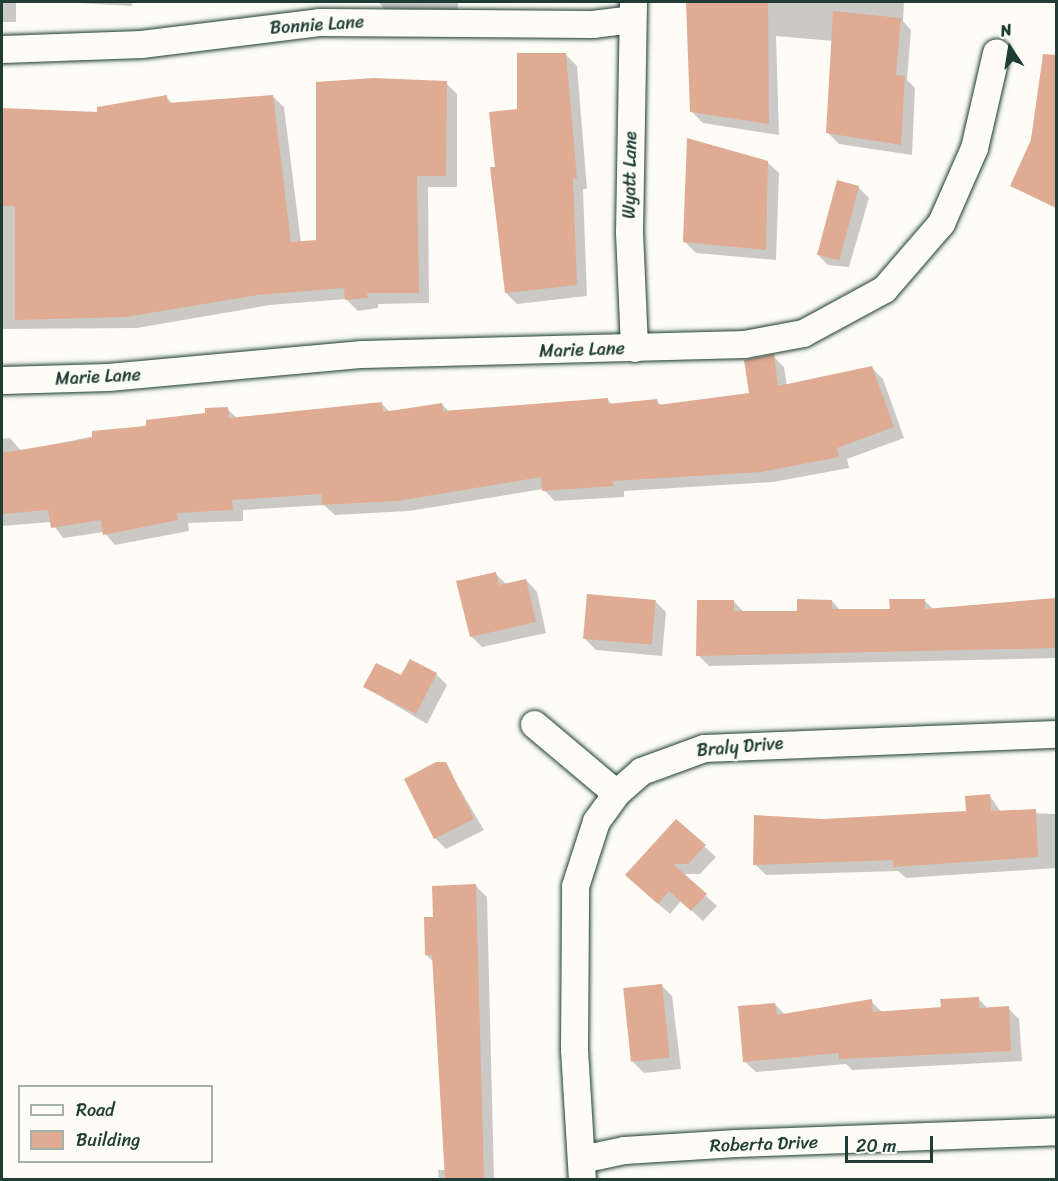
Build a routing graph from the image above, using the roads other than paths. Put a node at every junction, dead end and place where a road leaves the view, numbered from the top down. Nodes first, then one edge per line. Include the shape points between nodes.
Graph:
1 (632, 10) edge
2 (319, 12) edge
3 (2, 49) edge
4 (996, 53) dead end
5 (634, 348) junction
6 (2, 380) edge
7 (534, 724) dead end
8 (1056, 734) edge
9 (616, 793) junction
10 (1056, 1131) edge
11 (581, 1169) edge

1 - 2 street, Bonnie Lane via 592,24
1 - 5 street, Wyatt Lane via 629,232
2 - 3 street, Bonnie Lane via 141,44
4 - 5 street, Marie Lane via 981,123 955,197 924,248 884,289 803,333 744,344
5 - 6 street, Marie Lane via 362,354 108,377
7 - 9 street
8 - 9 street, Braly Drive via 704,748 641,771
9 - 11 street, Braly Drive via 596,821 575,886 574,1049
10 - 11 street, Roberta Drive via 624,1150

